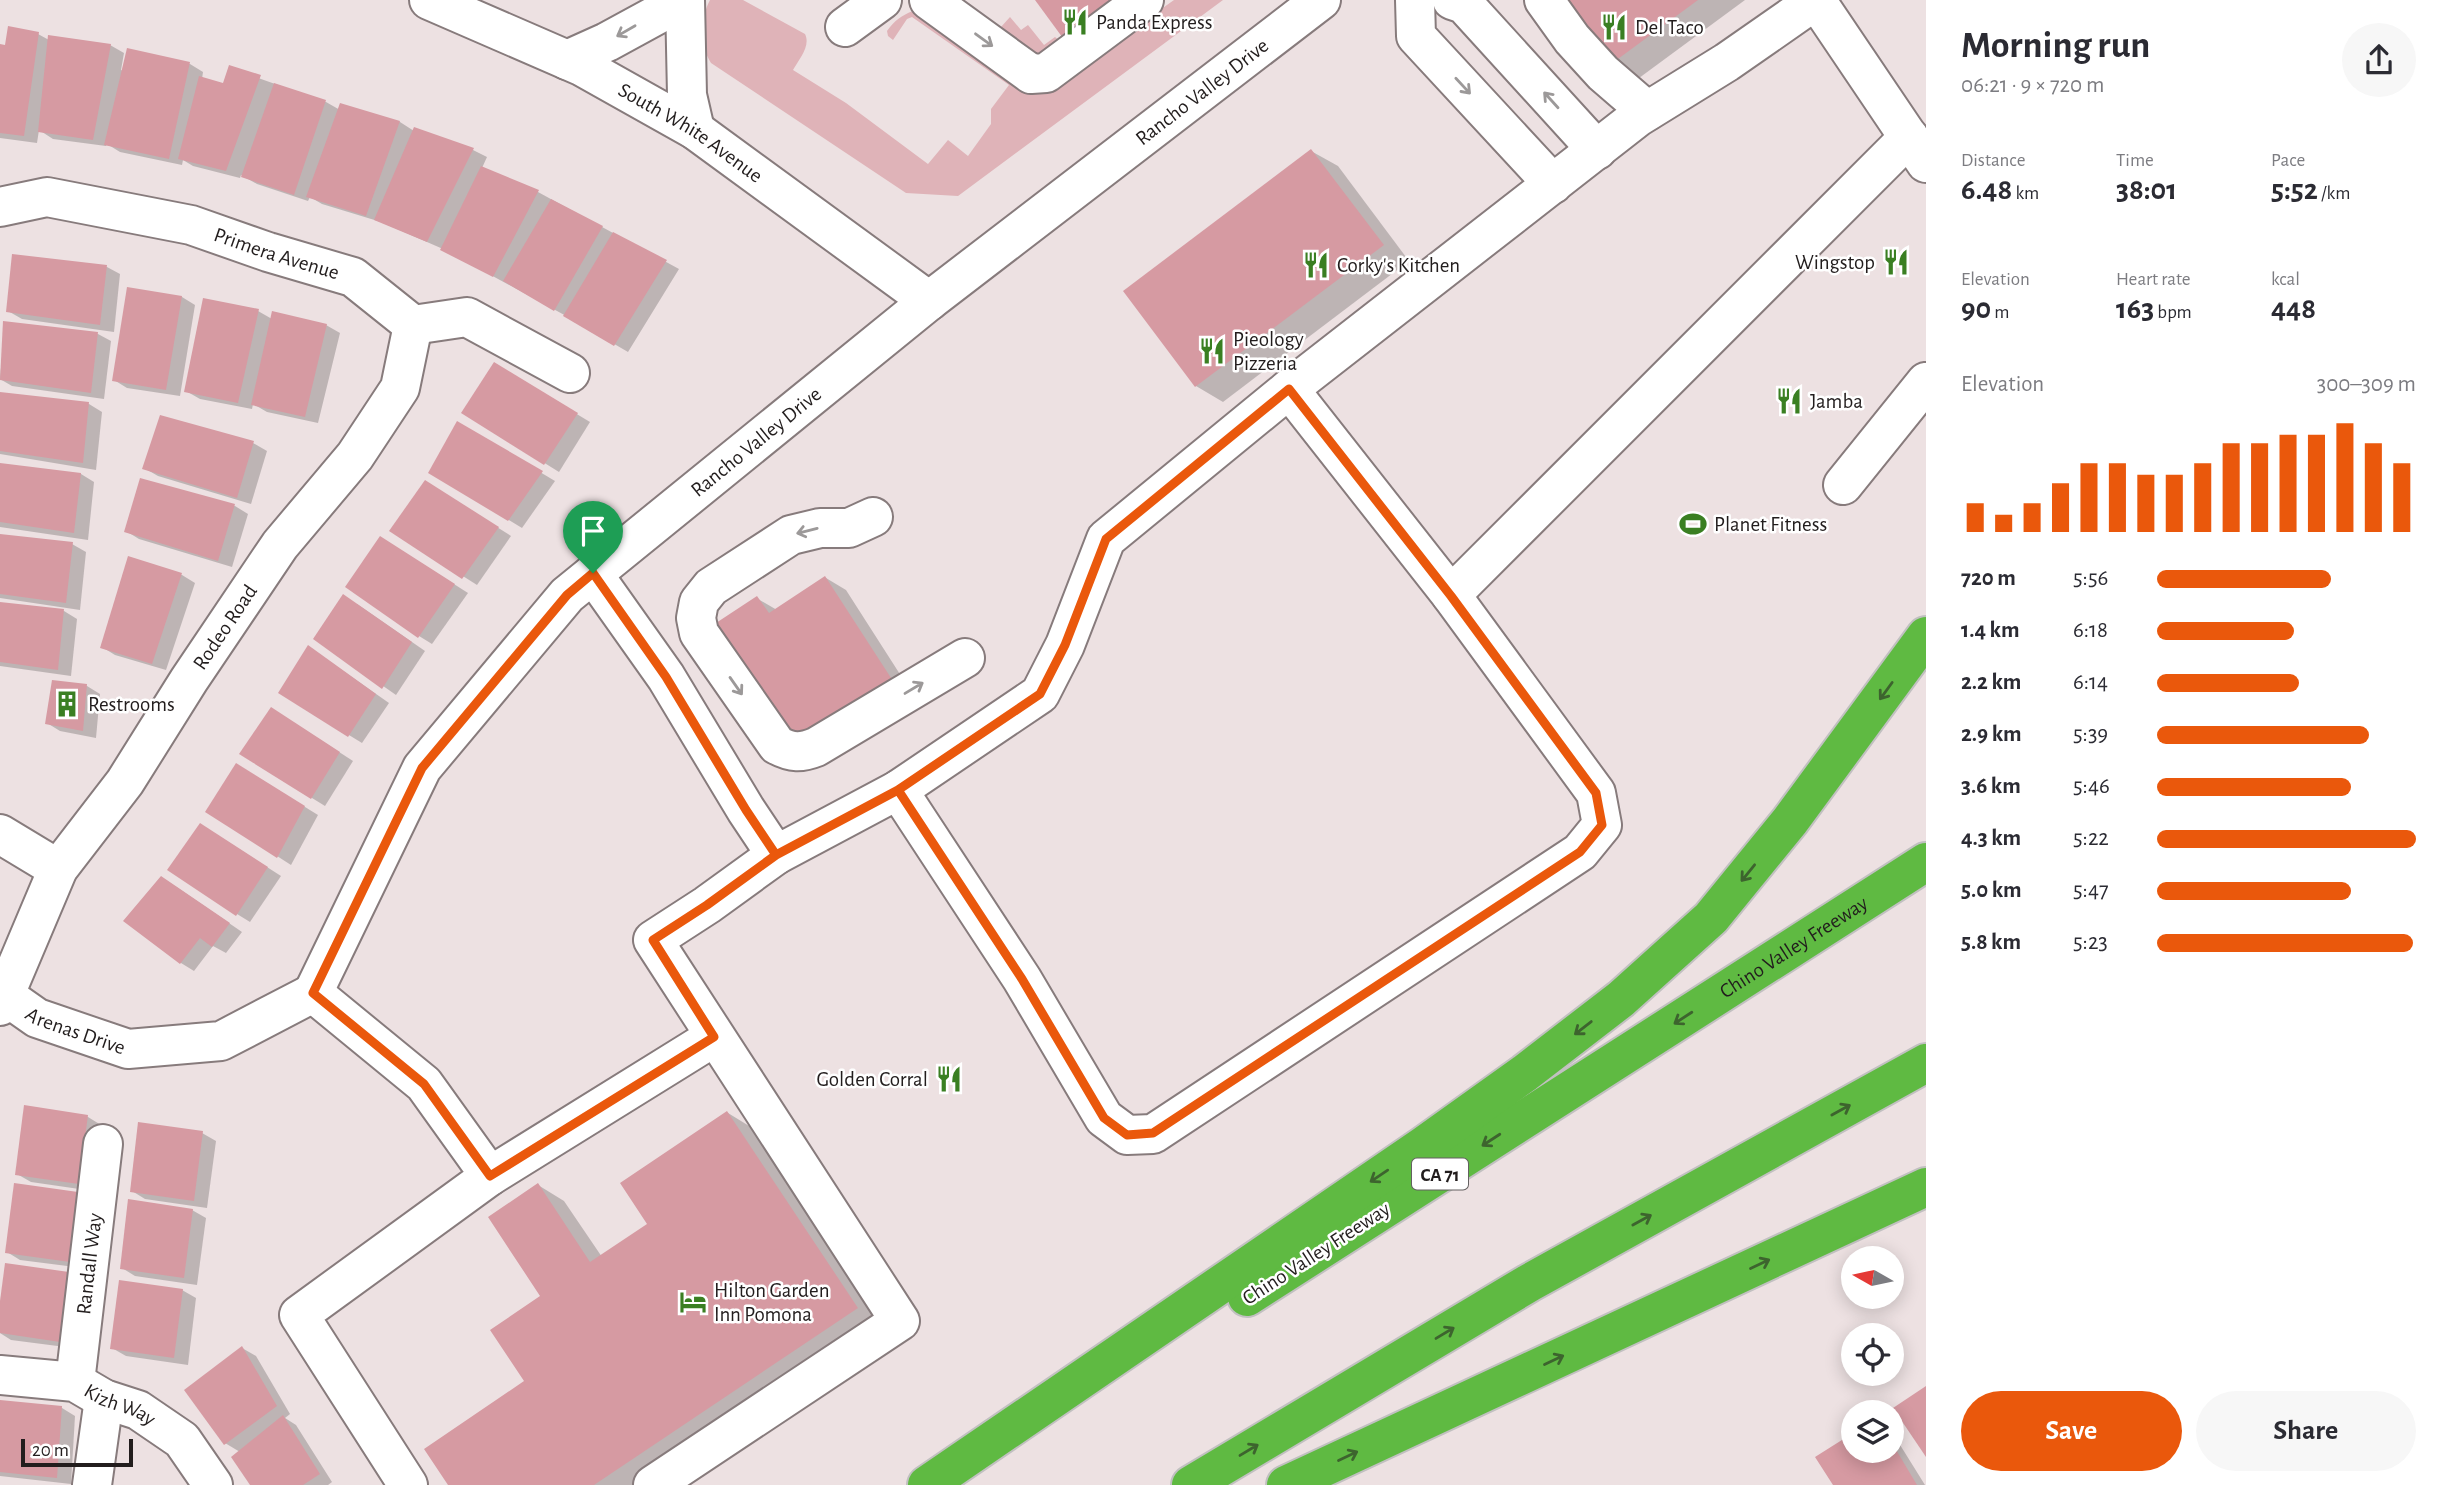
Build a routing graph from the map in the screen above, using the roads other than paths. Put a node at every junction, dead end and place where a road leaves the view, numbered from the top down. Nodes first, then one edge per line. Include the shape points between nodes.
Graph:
1 (429, 0) edge
2 (684, 0) edge
3 (881, 0) edge
4 (929, 0) edge
5 (1144, 0) edge
6 (1321, 0) edge
7 (1415, 0) edge
8 (1452, 0) edge
9 (1544, 0) edge
10 (1816, 0) edge
11 (845, 27) dead end
12 (567, 60) junction
13 (1647, 111) junction
14 (695, 130) junction
15 (1597, 150) junction
16 (1917, 150) edge
17 (1553, 184) junction
18 (0, 207) edge
19 (929, 301) junction
20 (413, 325) junction
21 (570, 373) dead end
22 (1926, 382) edge
23 (1289, 389) junction
24 (1843, 485) dead end
25 (873, 517) dead end
26 (593, 573) junction
27 (1451, 596) junction
28 (1926, 636) edge
29 (965, 658) dead end
30 (898, 790) junction
31 (0, 834) edge
32 (776, 855) junction
33 (1926, 862) edge
34 (58, 869) junction
35 (313, 993) junction
36 (1, 998) edge
37 (714, 1037) junction
38 (1926, 1063) edge
39 (103, 1144) dead end
40 (490, 1176) junction
41 (1926, 1187) edge
42 (0, 1375) edge
43 (90, 1391) junction
44 (92, 1485) edge
45 (213, 1485) edge
46 (408, 1485) edge
47 (653, 1485) edge
48 (927, 1485) edge
49 (953, 1485) edge
50 (1191, 1485) edge
51 (1286, 1485) edge

1 - 12 street, South White Avenue
2 -> 12 street
2 - 14 street via 687,95
3 - 11 street
4 -> 5 street via 1038,75
6 - 19 street, Rancho Valley Drive
7 -> 17 street via 1416,36
15 -> 8 street via 1464,4
9 - 13 street via 1603,73
10 - 13 street
10 - 16 street
12 - 14 street, South White Avenue
13 - 15 street
14 - 19 street, South White Avenue
15 - 17 street
16 - 27 street
17 - 23 street
18 - 20 street, Primera Avenue via 47,197 191,225 353,277
19 - 26 street, Rancho Valley Drive
20 - 21 street via 467,317
20 - 34 street, Rodeo Road via 400,388 355,456 280,545 125,782
22 - 24 street
23 - 27 street
23 - 30 street via 1106,539 1065,645 1040,694
25 -> 29 street via 849,528 791,535 711,587 699,602 699,633 777,745 802,753
26 - 32 street via 666,677
26 - 35 street, Rancho Valley Drive via 567,595 422,768
27 - 30 street via 1596,793 1602,825 1580,852 1153,1133 1127,1135 1104,1118 1022,979
28 -> 48 highway via 1712,918 1621,999 1423,1146
30 - 32 street
31 - 34 street
32 - 37 street via 653,940
33 -> 49 highway, Chino Valley Freeway / CA 71
34 - 36 street, Rodeo Road
35 - 36 street, Arenas Drive via 221,1041 128,1049 37,1018
35 - 40 street via 424,1084
37 - 40 street
37 - 47 street via 900,1321
50 -> 38 highway via 1528,1283
39 - 43 street, Randall Way
40 - 46 street via 299,1315
51 -> 41 highway
42 - 43 street, Kizh Way
43 - 44 street, Randall Way
43 - 45 street, Kizh Way via 138,1410 182,1440

